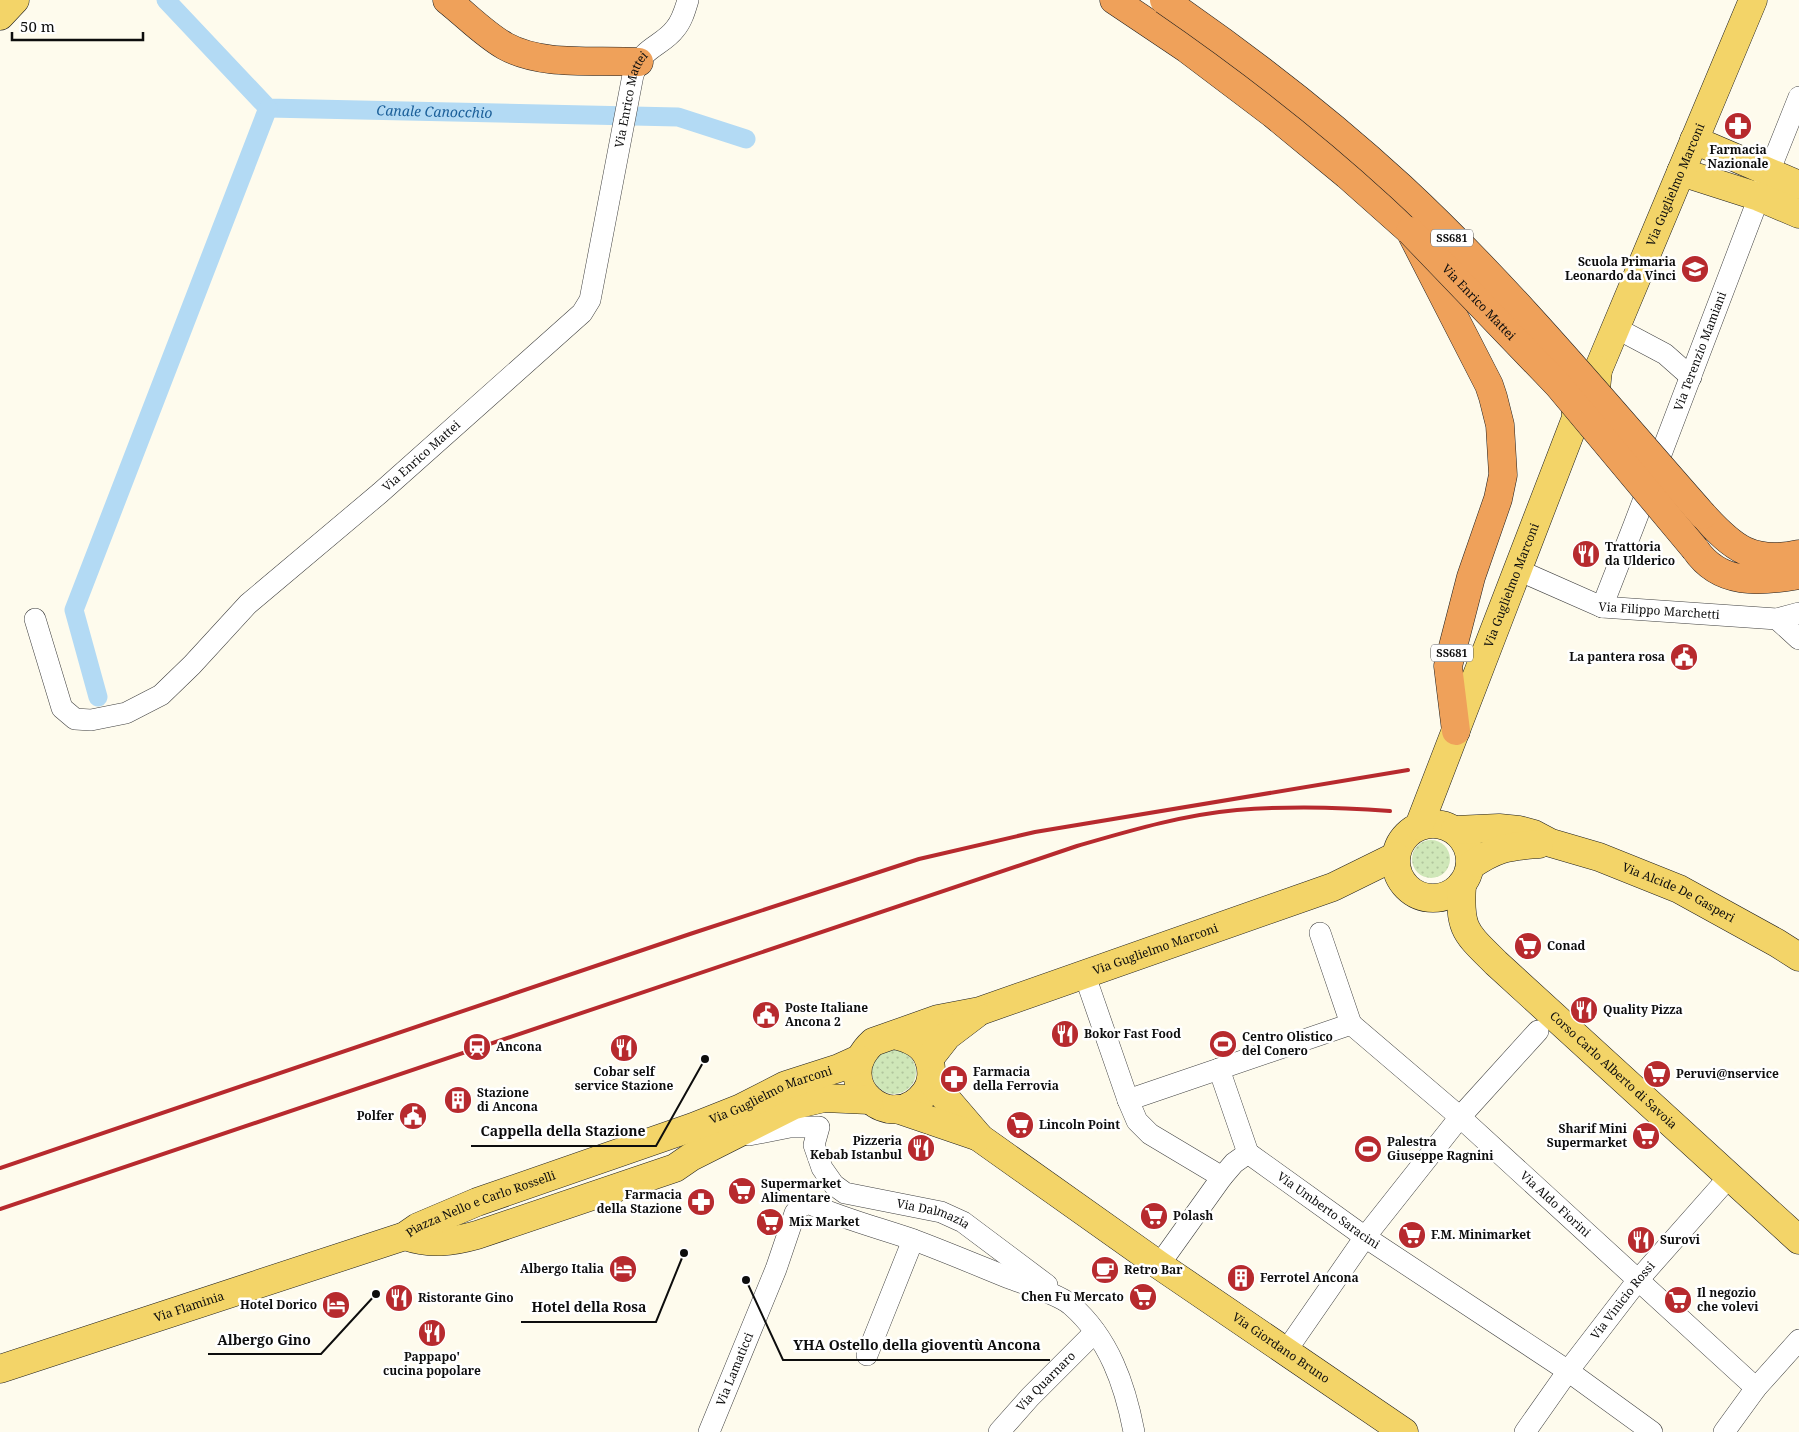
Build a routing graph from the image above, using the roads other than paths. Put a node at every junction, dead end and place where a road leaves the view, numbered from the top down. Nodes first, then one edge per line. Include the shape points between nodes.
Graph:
1 (15, 0) edge
2 (448, 0) edge
3 (688, 0) edge
4 (1114, 0) edge
5 (1164, 0) edge
6 (1753, 0) edge
7 (0, 16) edge
8 (638, 62) junction
9 (1799, 97) edge
10 (1694, 140) junction
11 (1680, 172) junction
12 (1783, 178) edge
13 (1765, 200) junction
14 (1799, 214) edge
15 (1410, 231) junction
16 (1616, 328) junction
17 (1691, 377) junction
18 (1799, 554) edge
19 (1518, 570) junction
20 (1799, 576) edge
21 (1602, 607) junction
22 (1799, 613) edge
23 (1777, 619) junction
24 (35, 620) dead end
25 (1799, 638) edge
26 (1452, 742) junction
27 (1419, 826) junction
28 (1452, 829) junction
29 (1551, 843) junction
30 (1396, 856) junction
31 (1466, 875) junction
32 (1405, 886) junction
33 (1333, 887) junction
34 (1320, 933) dead end
35 (1799, 957) edge
36 (1084, 973) junction
37 (980, 1011) junction
38 (1351, 1024) junction
39 (1538, 1031) dead end
40 (894, 1035) junction
41 (859, 1059) junction
42 (1219, 1069) junction
43 (930, 1070) junction
44 (869, 1100) junction
45 (1128, 1100) junction
46 (897, 1109) junction
47 (1460, 1117) junction
48 (819, 1127) joint
49 (682, 1131) joint
50 (980, 1138) junction
51 (724, 1141) junction
52 (1248, 1153) junction
53 (675, 1168) joint
54 (1730, 1176) junction
55 (1222, 1177) junction
56 (810, 1204) joint
57 (406, 1236) junction
58 (1365, 1237) junction
59 (913, 1240) junction
60 (1799, 1240) edge
61 (1159, 1265) junction
62 (1638, 1280) junction
63 (1070, 1304) junction
64 (1095, 1332) junction
65 (1799, 1340) edge
66 (1286, 1351) junction
67 (868, 1355) dead end
68 (0, 1369) edge
69 (1568, 1371) junction
70 (1756, 1388) junction
71 (709, 1432) edge
72 (998, 1432) edge
73 (1134, 1432) edge
74 (1404, 1432) edge
75 (1525, 1432) edge
76 (1652, 1432) edge
77 (1724, 1432) edge

1 - 7 main road
2 - 8 highway via 496,40 524,54 561,60
3 - 8 street, Via Enrico Mattei via 676,29
4 - 15 highway, Via Enrico Mattei / SS681 via 1187,49 1273,114
5 - 18 highway, Via Enrico Mattei / SS681, bridge via 1317,115 1417,203 1567,360 1726,539 1740,549 1762,556
6 - 10 main road, Via Guglielmo Marconi
8 - 24 street, Via Enrico Mattei via 629,88 590,300 582,313 380,493 248,604 161,695 126,713 91,720 75,719 62,708
9 - 12 street, Via Terenzio Mamiani
10 - 11 main road, Via Guglielmo Marconi
10 - 12 main road
11 - 13 main road
11 - 16 main road, Via Guglielmo Marconi
12 - 13 street, Via Terenzio Mamiani
13 - 14 main road
13 - 17 street, Via Terenzio Mamiani
15 - 20 highway, Via Enrico Mattei / SS681, bridge via 1558,385 1708,565 1725,575 1742,579
15 - 26 highway, SS681, bridge via 1488,385 1498,411 1503,459 1501,486 1471,577 1448,666
16 - 17 street via 1665,354
16 - 19 main road, Via Guglielmo Marconi via 1598,370 1598,385 1589,406 1576,418
17 - 21 street, Via Terenzio Mamiani
19 - 21 street, Via Filippo Marchetti
19 - 26 main road, Via Guglielmo Marconi
21 - 23 street, Via Filippo Marchetti
22 - 23 street, Via Filippo Marchetti
23 - 25 street
26 - 27 main road, Via Guglielmo Marconi
26 - 28 main road, Via Guglielmo Marconi via 1448,793
27 - 28 main road via 1435,823
27 - 30 main road via 1404,837
28 - 29 main road, Via Alcide De Gasperi via 1519,830
28 - 31 main road via 1461,835 1469,850
29 - 31 main road, Via Alcide De Gasperi via 1506,847 1493,852
29 - 35 main road, Via Alcide De Gasperi via 1599,857 1679,889
30 - 32 main road via 1397,872
30 - 33 main road, Via Guglielmo Marconi
31 - 32 main road via 1456,891 1447,896 1432,898 1418,895
31 - 54 main road, Corso Carlo Alberto di Savoia via 1462,918 1468,936
32 - 33 main road, Via Guglielmo Marconi
33 - 36 main road, Via Guglielmo Marconi
34 - 38 street
36 - 37 main road, Via Guglielmo Marconi
36 - 45 street
37 - 40 main road, Via Guglielmo Marconi via 938,1019
37 - 43 main road, Via Guglielmo Marconi via 947,1036
38 - 42 street
38 - 47 street, Via Aldo Fiorini
39 - 47 street
40 - 41 main road, Via Guglielmo Marconi via 873,1042
40 - 43 main road via 905,1037 923,1049
41 - 44 main road via 858,1081
41 - 49 main road, Via Guglielmo Marconi via 786,1085 741,1108
42 - 45 street
42 - 52 street
43 - 46 main road, Via Guglielmo Marconi via 927,1091 920,1100
43 - 50 main road, Via Giordano Bruno
44 - 46 main road, Via Guglielmo Marconi via 878,1106
44 - 51 main road, Via Guglielmo Marconi via 810,1100 778,1112
45 - 55 street via 1137,1121 1150,1134
46 - 50 main road, Via Giordano Bruno
47 - 58 street
47 - 62 street, Via Aldo Fiorini
48 - 51 street, Via Guglielmo Marconi via 790,1126
48 - 63 street, Via Dalmazia via 814,1145 822,1168 834,1185 845,1193 942,1212 963,1222
49 - 57 main road, Piazza Nello e Carlo Rosselli via 477,1202
50 - 61 main road, Via Giordano Bruno
51 - 53 main road, Via Guglielmo Marconi
52 - 55 street
52 - 58 street, Via Umberto Saracini
53 - 57 main road, Piazza Nello e Carlo Rosselli via 463,1239 424,1242
54 - 60 main road, Corso Carlo Alberto di Savoia
54 - 62 street, Via Vinicio Rossi
55 - 61 street
56 - 59 street, Via Dalmazia
56 - 71 street, Via Lamaticci via 804,1204 795,1213 776,1269
57 - 68 main road, Via Flaminia
58 - 66 street
58 - 69 street, Via Umberto Saracini
59 - 63 street, Via Dalmazia
59 - 67 street
61 - 66 main road, Via Giordano Bruno
62 - 69 street, Via Vinicio Rossi
62 - 70 street, Via Aldo Fiorini
63 - 64 street, Via Dalmazia
64 - 72 street, Via Quarnaro
64 - 73 street, Via Dalmazia via 1118,1372
65 - 70 street
66 - 74 main road, Via Giordano Bruno
69 - 75 street, Via Vinicio Rossi
69 - 76 street, Via Umberto Saracini
70 - 77 street

